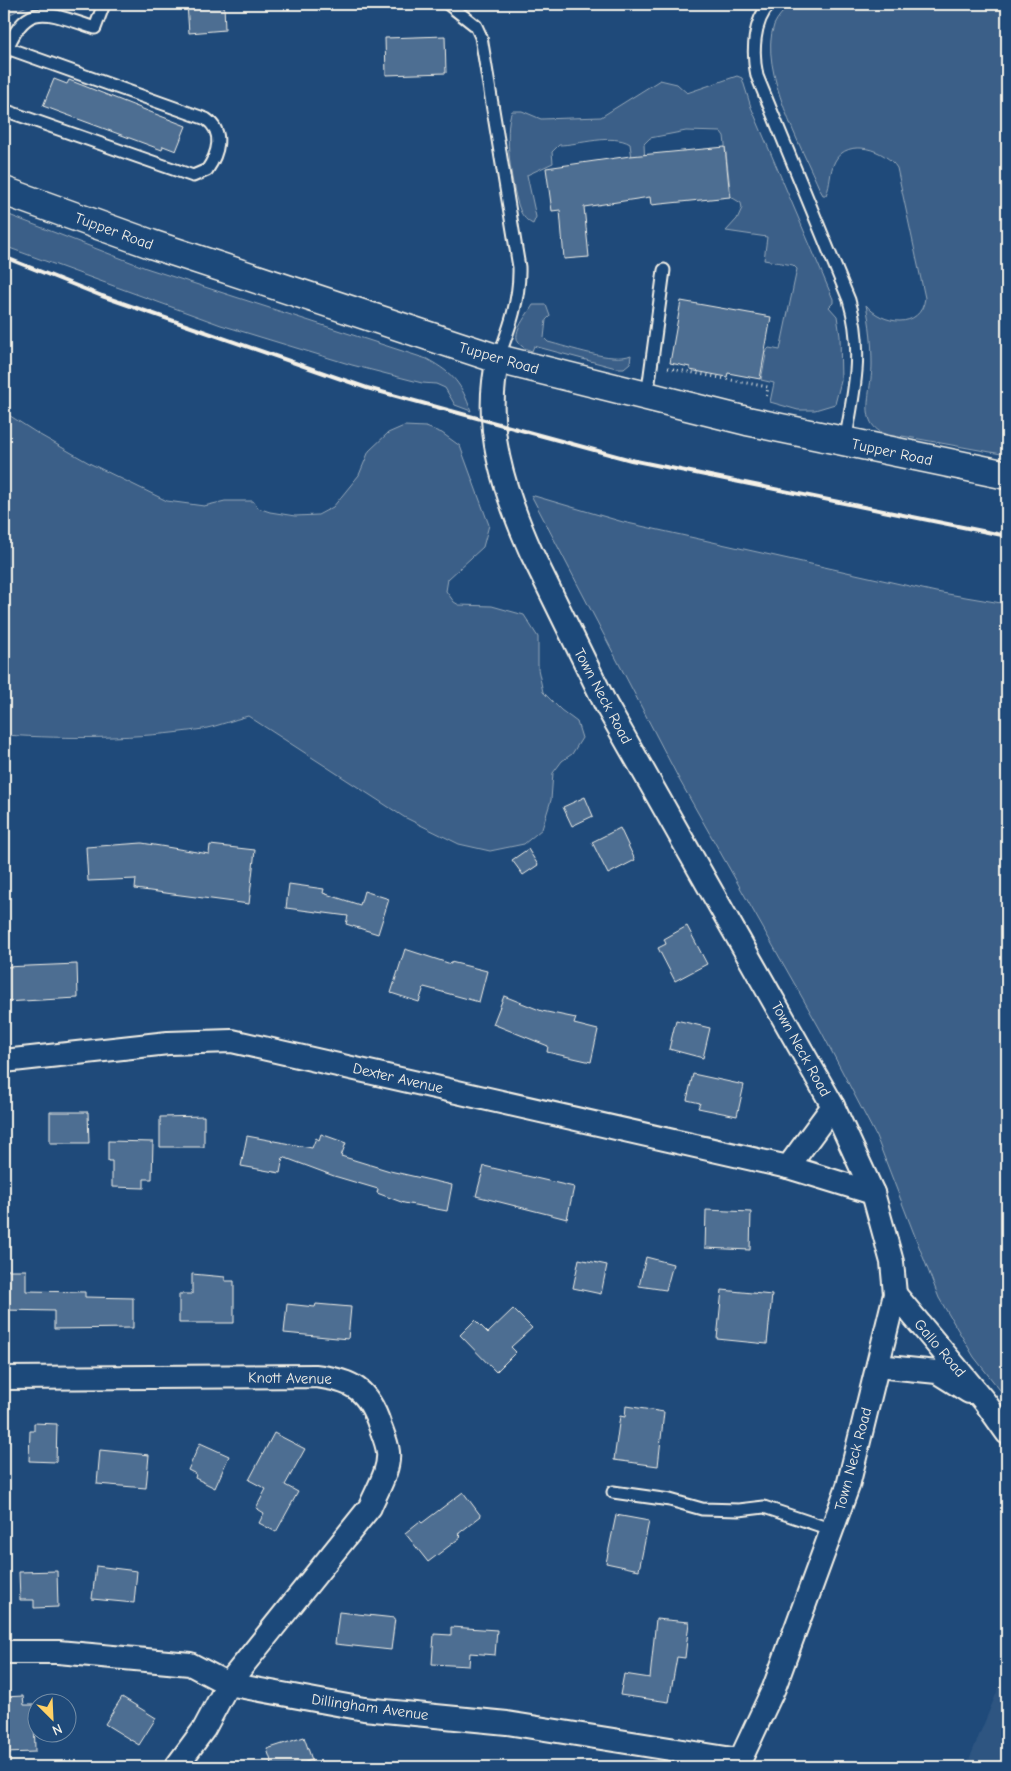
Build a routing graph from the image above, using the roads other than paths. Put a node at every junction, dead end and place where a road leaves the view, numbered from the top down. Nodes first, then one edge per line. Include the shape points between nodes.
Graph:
1 (104, 4) edge
2 (448, 4) edge
3 (770, 4) edge
4 (5, 52) edge
5 (4, 110) edge
6 (4, 191) edge
7 (664, 270) dead end
8 (498, 360) junction
9 (647, 397) junction
10 (845, 442) junction
11 (1007, 475) edge
12 (4, 1061) edge
13 (833, 1106) junction
14 (788, 1167) junction
15 (873, 1193) junction
16 (895, 1294) junction
17 (878, 1366) junction
18 (4, 1378) edge
19 (985, 1402) junction
20 (1007, 1433) edge
21 (613, 1492) dead end
22 (833, 1530) junction
23 (4, 1652) edge
24 (228, 1684) junction
25 (738, 1764) edge
26 (176, 1767) edge

1 - 4 lane via 94,28 46,12 27,16 14,29
2 - 8 lane via 476,26 482,37 519,267 517,303
3 - 10 lane via 756,34 757,76 849,300 855,325 858,360
4 - 5 lane via 206,119 217,130 218,145 208,170 193,176
6 - 8 main road, Tupper Road via 151,244
7 - 9 lane
8 - 9 main road, Tupper Road
8 - 13 street, Town Neck Road via 491,409 496,451 531,552 611,714
9 - 10 main road, Tupper Road
10 - 11 main road, Tupper Road
12 - 14 street, Dexter Avenue via 168,1043 232,1041
13 - 14 street
13 - 15 street, Town Neck Road
14 - 15 street, Dexter Avenue
15 - 16 street, Town Neck Road via 892,1262
16 - 17 street, Town Neck Road
16 - 19 street, Gallo Road
17 - 19 street, Gallo Road via 937,1372
17 - 22 street, Town Neck Road via 848,1486
18 - 24 street, Knott Avenue via 315,1376 341,1379 360,1389 374,1409 388,1452 385,1472 370,1507
19 - 20 street, Gallo Road
21 - 22 lane via 670,1500 702,1509 764,1507
22 - 25 street, Town Neck Road via 774,1688
23 - 24 street, Dillingham Avenue via 58,1652 190,1664
24 - 25 street, Dillingham Avenue via 364,1709 507,1723
24 - 26 street, Knott Avenue via 204,1729

